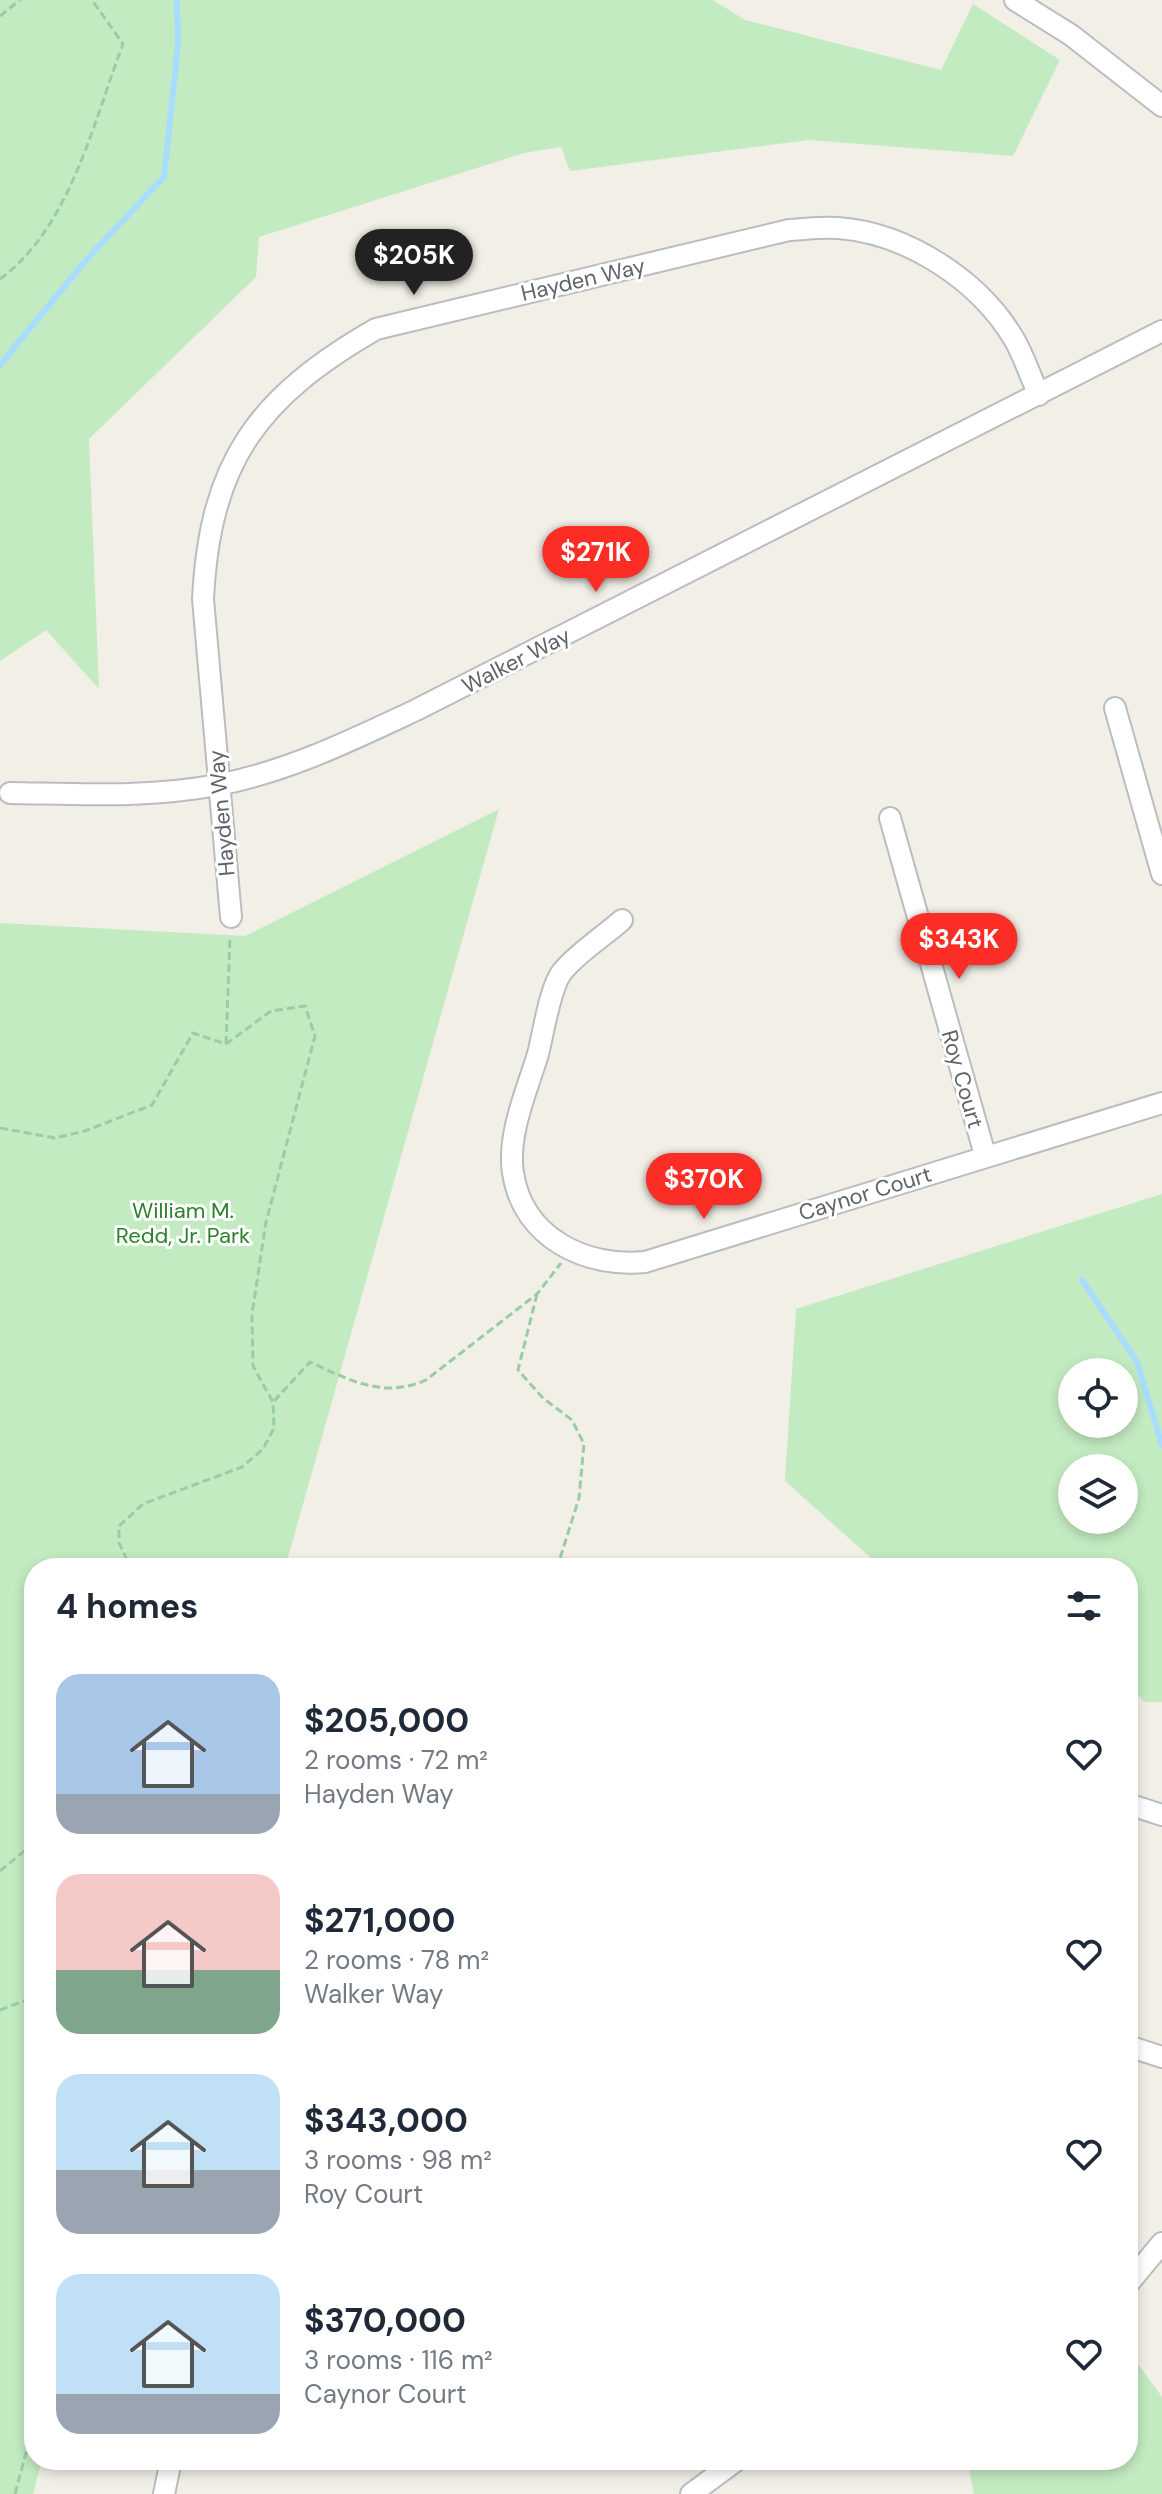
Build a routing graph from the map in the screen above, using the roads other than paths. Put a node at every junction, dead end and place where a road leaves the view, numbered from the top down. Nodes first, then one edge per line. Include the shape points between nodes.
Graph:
1 (1015, 0) edge
2 (1162, 106) edge
3 (1162, 331) edge
4 (1039, 395) junction
5 (1115, 708) dead end
6 (218, 785) junction
7 (10, 793) dead end
8 (890, 818) dead end
9 (1162, 874) edge
10 (231, 917) road end
11 (622, 920) dead end
12 (1162, 1103) edge
13 (985, 1155) junction
14 (1138, 1807) edge
15 (1162, 1815) edge
16 (1138, 2049) edge
17 (1162, 2057) edge
18 (1162, 2243) edge
19 (1138, 2272) edge
20 (169, 2470) edge
21 (723, 2470) edge
22 (164, 2494) edge
23 (691, 2494) edge

1 - 2 street via 1071,35
3 - 4 street, Walker Way
4 - 6 street, Walker Way via 416,710 302,761
4 - 6 street, Hayden Way via 1014,339 987,304 950,272 914,249 839,228 789,230 376,329 290,386 234,460 213,509 203,599
5 - 9 street
6 - 7 street, Walker Way via 132,794
6 - 10 street, Hayden Way
8 - 13 street, Roy Court
11 - 13 street, Caynor Court via 560,974 515,1136 513,1173 524,1204 544,1234 570,1251 619,1265 645,1262
12 - 13 street, Caynor Court
14 - 15 street
16 - 17 street
18 - 19 street
20 - 22 street
21 - 23 street

